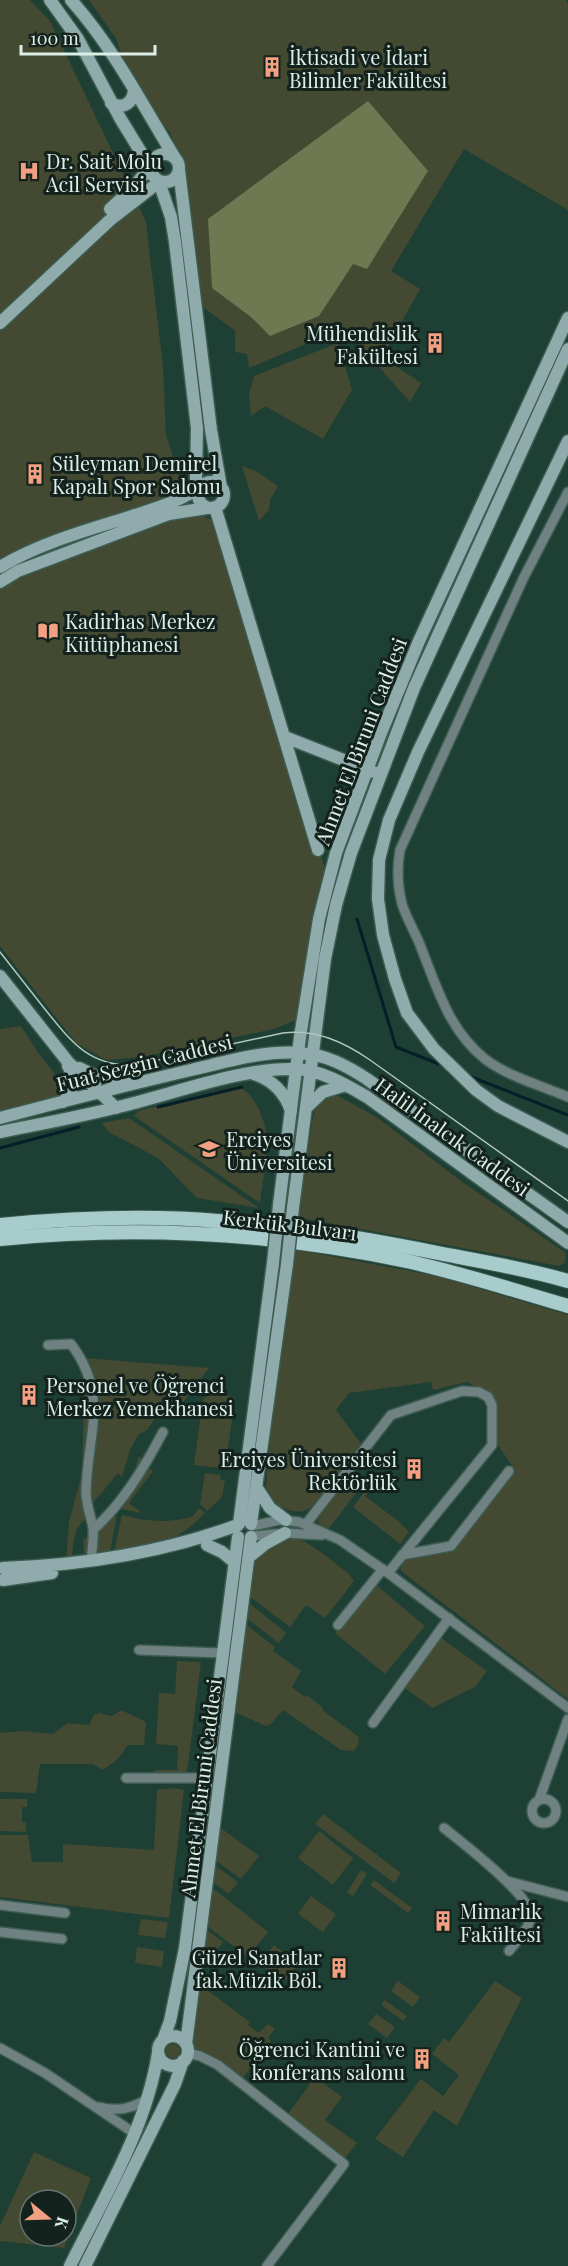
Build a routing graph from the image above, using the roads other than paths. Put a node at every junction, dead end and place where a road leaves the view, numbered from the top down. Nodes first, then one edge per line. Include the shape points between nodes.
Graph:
1 (50, 0) edge
2 (71, 0) edge
3 (134, 90) junction
4 (111, 103) junction
5 (174, 158) junction
6 (150, 167) junction
7 (179, 170) junction
8 (159, 182) junction
9 (0, 313) edge
10 (568, 318) edge
11 (0, 323) edge
12 (568, 349) edge
13 (189, 363) junction
14 (202, 365) junction
15 (568, 441) edge
16 (200, 487) junction
17 (221, 487) junction
18 (568, 492) edge
19 (211, 508) junction
20 (0, 567) edge
21 (0, 582) edge
22 (285, 737) junction
23 (367, 769) junction
24 (380, 774) junction
25 (318, 850) dead end
26 (0, 976) edge
27 (58, 1049) junction
28 (299, 1053) junction
29 (312, 1055) junction
30 (297, 1069) junction
31 (310, 1071) junction
32 (250, 1073) junction
33 (144, 1081) junction
34 (346, 1085) junction
35 (98, 1092) junction
36 (568, 1097) edge
37 (63, 1101) junction
38 (116, 1108) junction
39 (306, 1108) junction
40 (291, 1112) junction
41 (0, 1118) edge
42 (0, 1132) edge
43 (568, 1142) edge
44 (568, 1222) edge
45 (0, 1225) edge
46 (0, 1239) edge
47 (568, 1243) edge
48 (565, 1279) edge
49 (568, 1306) edge
50 (48, 1345) dead end
51 (163, 1432) dead end
52 (509, 1471) dead end
53 (257, 1488) junction
54 (306, 1524) junction
55 (286, 1526) junction
56 (93, 1530) junction
57 (245, 1531) junction
58 (340, 1540) junction
59 (207, 1545) junction
60 (402, 1555) junction
61 (249, 1557) junction
62 (91, 1561) junction
63 (234, 1562) junction
64 (386, 1571) junction
65 (1, 1574) edge
66 (449, 1618) junction
67 (339, 1625) dead end
68 (139, 1650) dead end
69 (222, 1653) junction
70 (568, 1708) edge
71 (568, 1719) edge
72 (373, 1723) dead end
73 (126, 1778) dead end
74 (205, 1778) junction
75 (538, 1800) dead end
76 (444, 1828) dead end
77 (506, 1880) junction
78 (568, 1897) edge
79 (0, 1905) edge
80 (65, 1912) dead end
81 (0, 1932) edge
82 (62, 1940) dead end
83 (509, 1951) dead end
84 (163, 2040) junction
85 (0, 2048) edge
86 (158, 2053) junction
87 (186, 2053) junction
88 (147, 2099) junction
89 (87, 2102) junction
90 (134, 2133) junction
91 (70, 2266) edge
92 (85, 2266) edge
93 (267, 2266) edge

1 - 4 street via 78,39
2 - 3 street
3 - 4 street via 126,105
3 - 5 street
4 - 6 street
5 - 6 street via 158,156
5 - 7 street
6 - 8 street
6 - 9 street via 126,195
7 - 8 street via 172,181
7 - 14 street
8 - 11 street via 110,220
8 - 13 street via 173,230
10 - 23 street, Ahmet El Biruni Caddesi via 418,641
12 - 24 street, Ahmet El Biruni Caddesi via 414,688
13 - 14 street
13 - 16 street via 197,428 196,478
14 - 17 street
15 - 43 street via 389,820 379,860 378,900 394,979 407,1013 434,1049 498,1106
16 - 17 street via 210,481
16 - 19 street via 198,499
16 - 20 street via 166,505 90,529
17 - 19 street via 224,498
18 - 36 street via 523,579 398,861 403,906 438,997 457,1029 491,1064
19 - 21 street via 175,512 18,571
19 - 22 street
22 - 23 street
22 - 25 street
23 - 24 street
23 - 28 street, Ahmet El Biruni Caddesi via 323,901
24 - 29 street, Ahmet El Biruni Caddesi via 336,905
26 - 27 street
27 - 33 street via 79,1068 100,1077
27 - 35 street
27 - 37 street via 74,1075 74,1086
28 - 29 street, Fuat Sezgin Caddesi
28 - 30 street, Ahmet El Biruni Caddesi
28 - 33 street, Fuat Sezgin Caddesi via 248,1057
29 - 31 street, Ahmet El Biruni Caddesi
29 - 44 street, Halil İnalcık Caddesi via 337,1062 368,1079
30 - 31 street, Fuat Sezgin Caddesi
30 - 32 street, Fuat Sezgin Caddesi
30 - 40 street, Ahmet El Biruni Caddesi
31 - 34 street, Halil İnalcık Caddesi
31 - 39 street, Ahmet El Biruni Caddesi
32 - 38 street, Fuat Sezgin Caddesi
32 - 40 street via 277,1088
33 - 35 street, Fuat Sezgin Caddesi
34 - 39 street via 323,1092
34 - 47 street, Halil İnalcık Caddesi
35 - 37 street, Fuat Sezgin Caddesi
35 - 38 street
37 - 41 street, Fuat Sezgin Caddesi
38 - 42 street, Fuat Sezgin Caddesi
39 - 53 street, Ahmet El Biruni Caddesi, bridge
40 - 57 street, Ahmet El Biruni Caddesi, bridge
45 - 48 main road, Kerkük Bulvarı via 133,1218 248,1223 349,1236
46 - 49 main road, Kerkük Bulvarı via 130,1232 253,1238 411,1263
50 - 56 street via 71,1344 91,1382 94,1412 86,1490
51 - 56 street via 124,1496
52 - 60 street via 451,1546
53 - 55 street
53 - 57 street, Ahmet El Biruni Caddesi
54 - 55 street
54 - 58 street
54 - 60 street via 391,1415 462,1391 482,1393 492,1405 492,1445
55 - 57 street via 271,1521
55 - 58 street
55 - 61 street
56 - 62 street
57 - 59 street
57 - 61 street, Ahmet El Biruni Caddesi
57 - 62 street
57 - 63 street, Ahmet El Biruni Caddesi
58 - 64 street
59 - 63 street
59 - 65 street via 134,1562
60 - 64 street
61 - 87 street, Ahmet El Biruni Caddesi
62 - 65 street
63 - 69 street, Ahmet El Biruni Caddesi
64 - 66 street
64 - 67 street
66 - 70 street
66 - 72 street
68 - 69 street
69 - 74 street, Ahmet El Biruni Caddesi
71 - 75 street
73 - 74 street
74 - 84 street, Ahmet El Biruni Caddesi via 185,1948
76 - 77 street
77 - 78 street
77 - 83 street via 531,1913 528,1925
79 - 80 street
81 - 82 street
84 - 86 street
84 - 87 street via 176,2036
85 - 89 street
86 - 87 street via 166,2064 175,2065
86 - 88 street
87 - 92 street, Ahmet El Biruni Caddesi via 175,2084
87 - 93 street via 218,2065 344,2164
88 - 89 street via 117,2110
88 - 90 street
89 - 90 street
90 - 91 street

